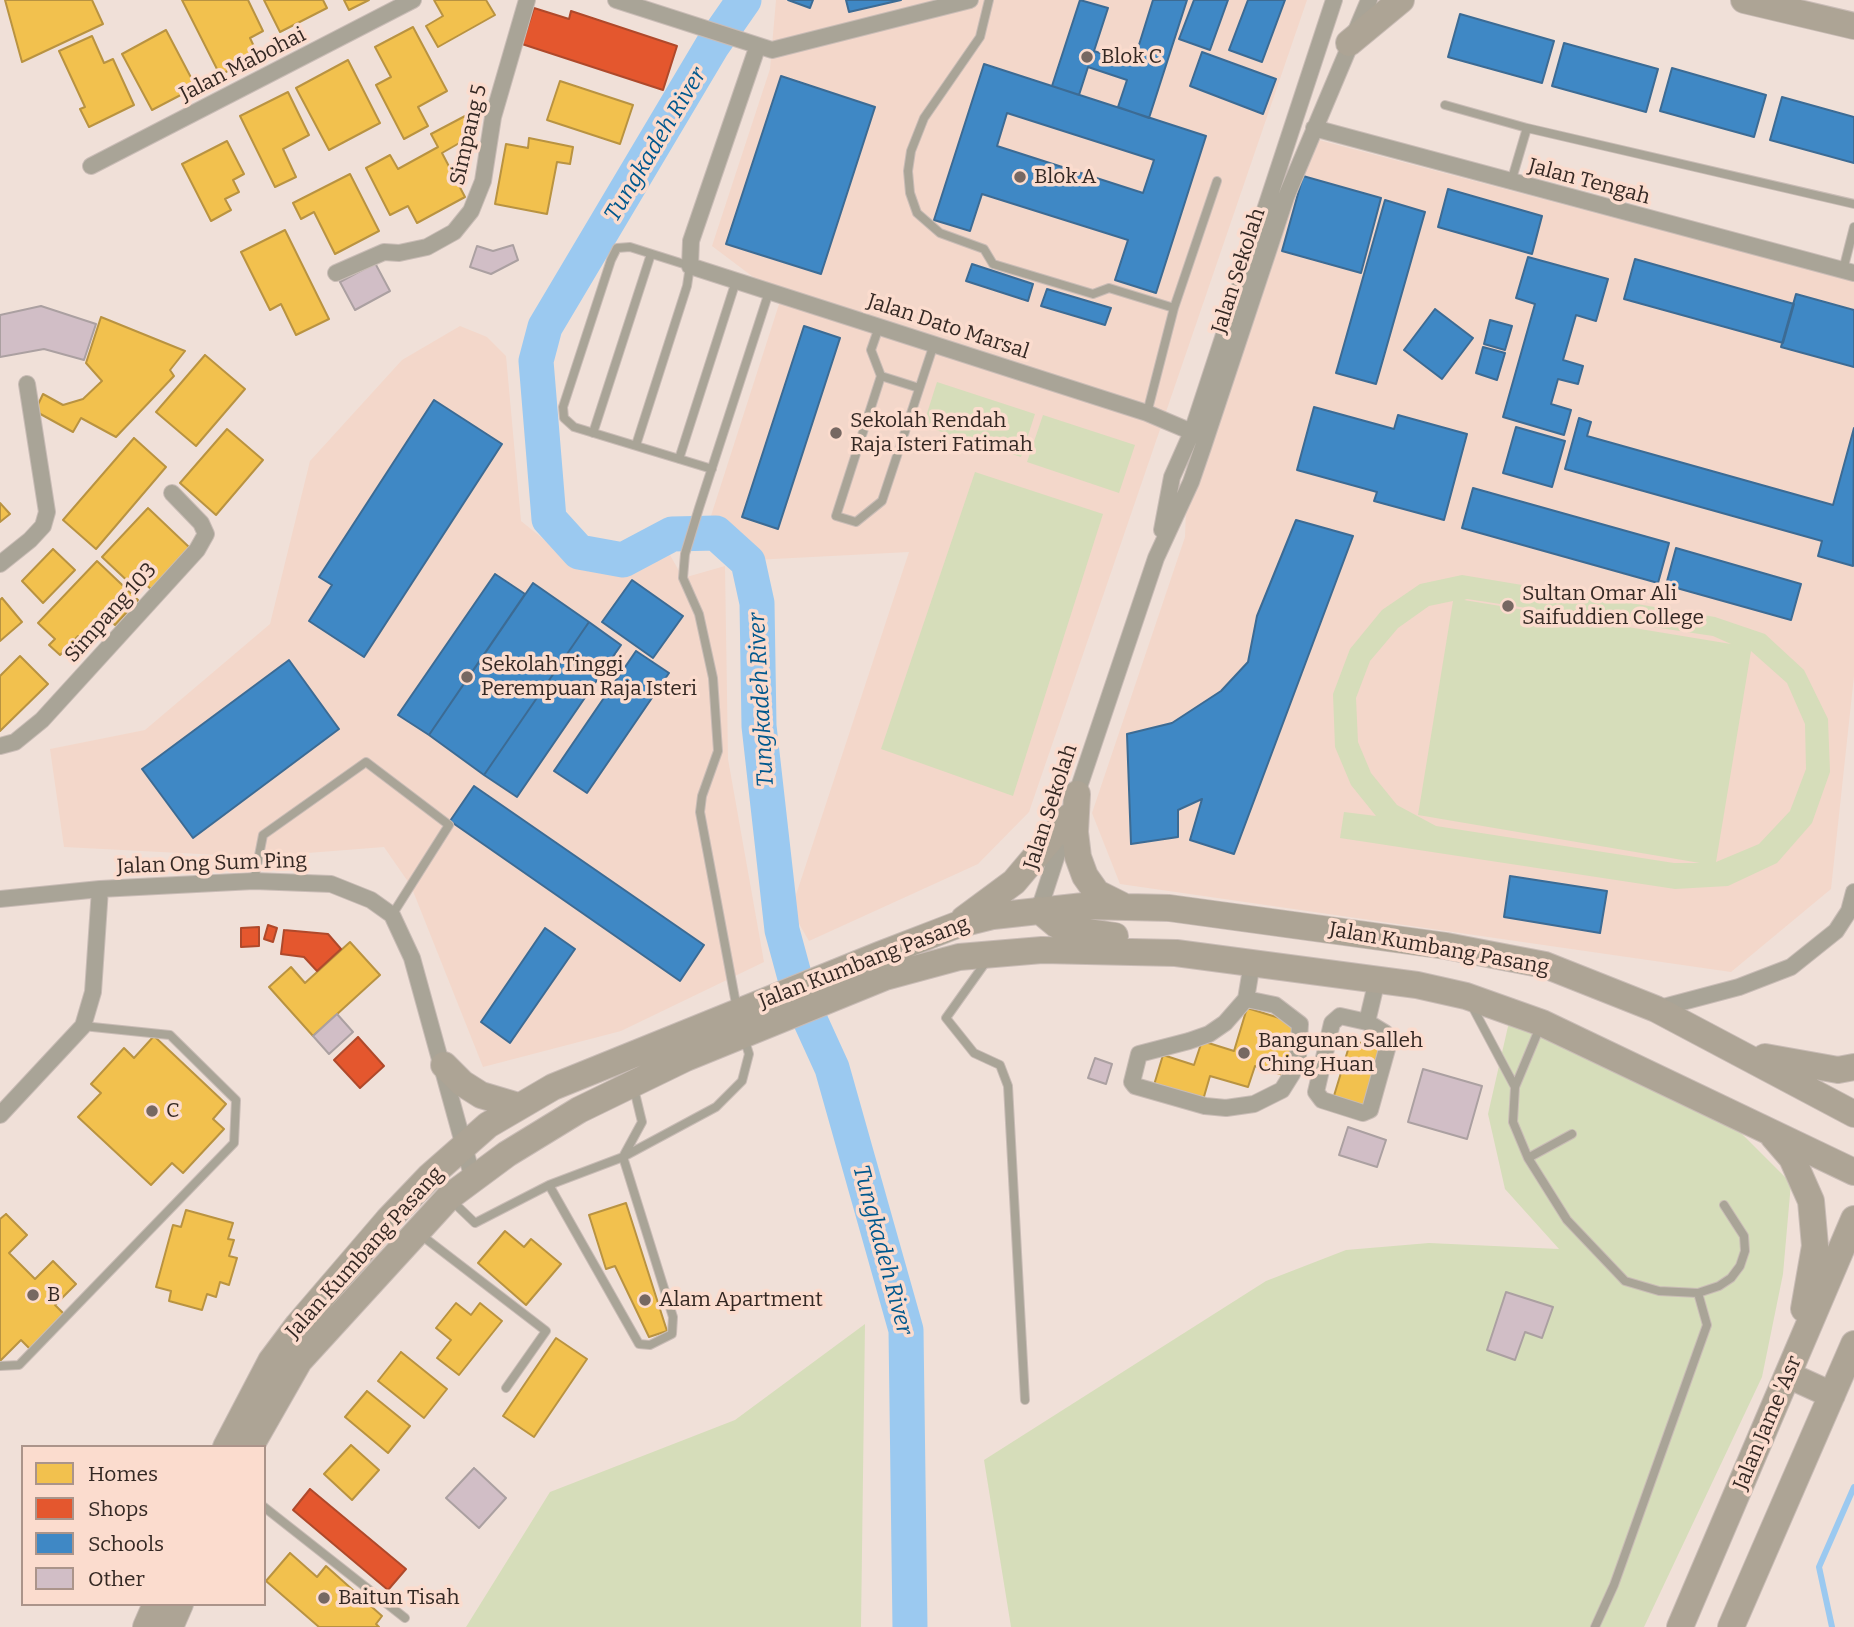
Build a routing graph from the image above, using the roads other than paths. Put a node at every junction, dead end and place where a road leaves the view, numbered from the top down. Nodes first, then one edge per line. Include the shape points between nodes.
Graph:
1 (413, 0) edge
2 (527, 0) edge
3 (616, 0) edge
4 (970, 0) edge
5 (989, 0) edge
6 (1334, 0) edge
7 (1369, 0) edge
8 (1401, 0) edge
9 (1744, 0) edge
10 (1854, 26) edge
11 (1349, 43) junction
12 (757, 48) junction
13 (1445, 105) dead end
14 (1314, 128) junction
15 (1527, 128) junction
16 (91, 166) dead end
17 (1217, 181) dead end
18 (1511, 182) junction
19 (1854, 204) edge
20 (1854, 228) edge
21 (651, 254) junction
22 (690, 266) junction
23 (1849, 271) edge
24 (336, 274) dead end
25 (736, 281) junction
26 (769, 292) junction
27 (1174, 308) junction
28 (878, 327) junction
29 (934, 344) junction
30 (881, 376) junction
31 (27, 384) dead end
32 (919, 388) junction
33 (1146, 413) junction
34 (1192, 432) junction
35 (593, 433) junction
36 (636, 445) junction
37 (679, 459) junction
38 (712, 469) junction
39 (172, 493) dead end
40 (1156, 558) junction
41 (0, 564) edge
42 (0, 746) edge
43 (1073, 806) junction
44 (254, 881) junction
45 (100, 888) junction
46 (1854, 892) edge
47 (0, 899) edge
48 (1121, 905) junction
49 (1039, 910) junction
50 (392, 915) junction
51 (957, 925) junction
52 (991, 953) junction
53 (1175, 953) junction
54 (959, 957) junction
55 (1252, 963) junction
56 (1377, 980) junction
57 (842, 983) junction
58 (1466, 996) junction
59 (1246, 999) junction
60 (1656, 1009) junction
61 (749, 1020) junction
62 (1367, 1022) junction
63 (1542, 1023) junction
64 (83, 1026) junction
65 (1740, 1051) junction
66 (444, 1065) junction
67 (1854, 1068) edge
68 (632, 1083) junction
69 (1515, 1087) junction
70 (518, 1106) junction
71 (1854, 1114) edge
72 (0, 1115) edge
73 (1770, 1132) junction
74 (1572, 1134) dead end
75 (464, 1145) junction
76 (623, 1157) junction
77 (1528, 1158) junction
78 (1854, 1172) edge
79 (473, 1179) junction
80 (550, 1185) junction
81 (449, 1197) junction
82 (1724, 1205) dead end
83 (1854, 1219) edge
84 (418, 1233) junction
85 (1698, 1293) junction
86 (1854, 1344) edge
87 (0, 1366) edge
88 (1788, 1375) junction
89 (506, 1388) dead end
90 (1832, 1395) junction
91 (1026, 1400) dead end
92 (227, 1445) edge
93 (251, 1445) edge
94 (266, 1509) edge
95 (155, 1606) edge
96 (179, 1606) edge
97 (405, 1618) dead end
98 (146, 1627) edge
99 (170, 1627) edge
100 (1595, 1627) edge
101 (1680, 1627) edge
102 (1731, 1627) edge

1 - 16 street, Jalan Mabohai
2 - 24 street, Simpang 5 via 493,117 483,181 471,211 454,232 427,247 384,252
3 - 12 street
4 - 12 street via 788,48
5 - 27 lane via 980,37 924,118 911,151 910,193 917,213 940,233 984,249 993,264 1093,295 1109,288
6 - 34 street, Jalan Sekolah
7 - 11 street, Jalan Sekolah
8 - 11 main road
9 - 10 main road
11 - 14 street, Jalan Sekolah
12 - 22 street via 691,242
13 - 15 lane
14 - 18 street, Jalan Tengah
14 - 40 street, Jalan Sekolah via 1286,197 1191,482
15 - 18 lane
15 - 19 lane
17 - 27 lane
18 - 23 street, Jalan Tengah
20 - 23 lane
21 - 22 lane
21 - 35 lane
21 - 35 lane via 617,248 563,407 564,418
22 - 25 street, Jalan Dato Marsal
22 - 36 lane
25 - 26 street, Jalan Dato Marsal
25 - 37 lane
26 - 28 street, Jalan Dato Marsal
26 - 38 lane
27 - 33 lane
28 - 29 street, Jalan Dato Marsal
28 - 30 lane via 871,350
29 - 32 lane
29 - 33 street, Jalan Dato Marsal
30 - 32 lane
30 - 32 lane via 836,516 856,522 883,500
31 - 41 street via 47,512 43,526
33 - 34 street, Jalan Dato Marsal
34 - 40 street, Jalan Sekolah via 1172,477
35 - 36 lane
36 - 37 lane
37 - 38 lane
38 - 61 lane via 682,578 705,634 717,723 718,751 699,812
39 - 42 street, Simpang 103 via 206,534 197,550 42,720 15,742
40 - 43 street, Jalan Sekolah
43 - 48 main road via 1078,857 1085,876 1097,892
43 - 49 street, Jalan Sekolah
43 - 51 main road via 1014,882
44 - 45 street, Jalan Ong Sum Ping
44 - 50 street, Jalan Ong Sum Ping via 331,884 372,900
44 - 50 lane via 263,835 366,762 449,825
45 - 47 street, Jalan Ong Sum Ping
45 - 64 street via 93,992
46 - 60 street via 1836,931 1791,967 1739,987
48 - 49 main road, Jalan Kumbang Pasang
48 - 60 main road, Jalan Kumbang Pasang via 1497,955 1545,965
49 - 51 main road, Jalan Kumbang Pasang
49 - 53 main road via 1072,930 1134,939
49 - 54 main road via 1013,930
50 - 66 street via 412,958
51 - 57 main road, Jalan Kumbang Pasang
52 - 53 main road, Jalan Kumbang Pasang
52 - 54 main road, Jalan Kumbang Pasang
52 - 91 lane via 946,1018 974,1053 1000,1065 1008,1086
53 - 55 main road, Jalan Kumbang Pasang
54 - 57 main road, Jalan Kumbang Pasang
55 - 56 main road, Jalan Kumbang Pasang
55 - 59 street
56 - 58 main road, Jalan Kumbang Pasang
56 - 62 street
57 - 61 main road, Jalan Kumbang Pasang
58 - 63 main road, Jalan Kumbang Pasang
58 - 69 lane
59 - 59 street via 1209,1034 1139,1054 1132,1082 1205,1106 1226,1108 1254,1104 1282,1090 1298,1057 1300,1024 1275,1005
60 - 65 main road, Jalan Kumbang Pasang
61 - 68 main road, Jalan Kumbang Pasang
61 - 70 main road, Jalan Kumbang Pasang via 553,1087
61 - 76 lane via 749,1054 742,1081 716,1107
62 - 62 street via 1335,1019 1316,1092 1322,1100 1363,1113 1370,1110 1389,1042 1385,1033
63 - 69 lane
63 - 73 main road, Jalan Kumbang Pasang
64 - 72 street
64 - 87 lane via 170,1035 236,1100 234,1143 19,1365
65 - 67 main road via 1838,1070
65 - 71 main road, Jalan Kumbang Pasang
66 - 70 main road via 481,1095
66 - 75 street
68 - 76 lane via 642,1122
68 - 79 main road, Jalan Kumbang Pasang via 544,1130
69 - 77 lane via 1513,1122
70 - 75 main road, Jalan Kumbang Pasang
73 - 78 main road, Jalan Kumbang Pasang
73 - 88 main road via 1802,1177 1811,1200 1815,1246
74 - 77 lane
75 - 79 street
75 - 92 main road, Jalan Kumbang Pasang via 388,1220 298,1325 271,1361
76 - 80 lane
76 - 80 lane via 673,1317 672,1334 650,1345 639,1344
77 - 85 lane via 1567,1220 1625,1281 1659,1291
79 - 81 main road, Jalan Kumbang Pasang
80 - 81 lane via 475,1223
81 - 84 main road, Jalan Kumbang Pasang
82 - 85 lane via 1744,1236 1743,1259 1731,1278
83 - 88 main road, Jalan Jame 'Asr
84 - 89 lane via 547,1331
84 - 93 main road, Jalan Kumbang Pasang via 299,1361
85 - 100 lane via 1707,1325
86 - 90 main road
88 - 90 main road
88 - 101 main road, Jalan Jame 'Asr
90 - 102 main road
94 - 97 lane
95 - 98 main road
96 - 99 main road

